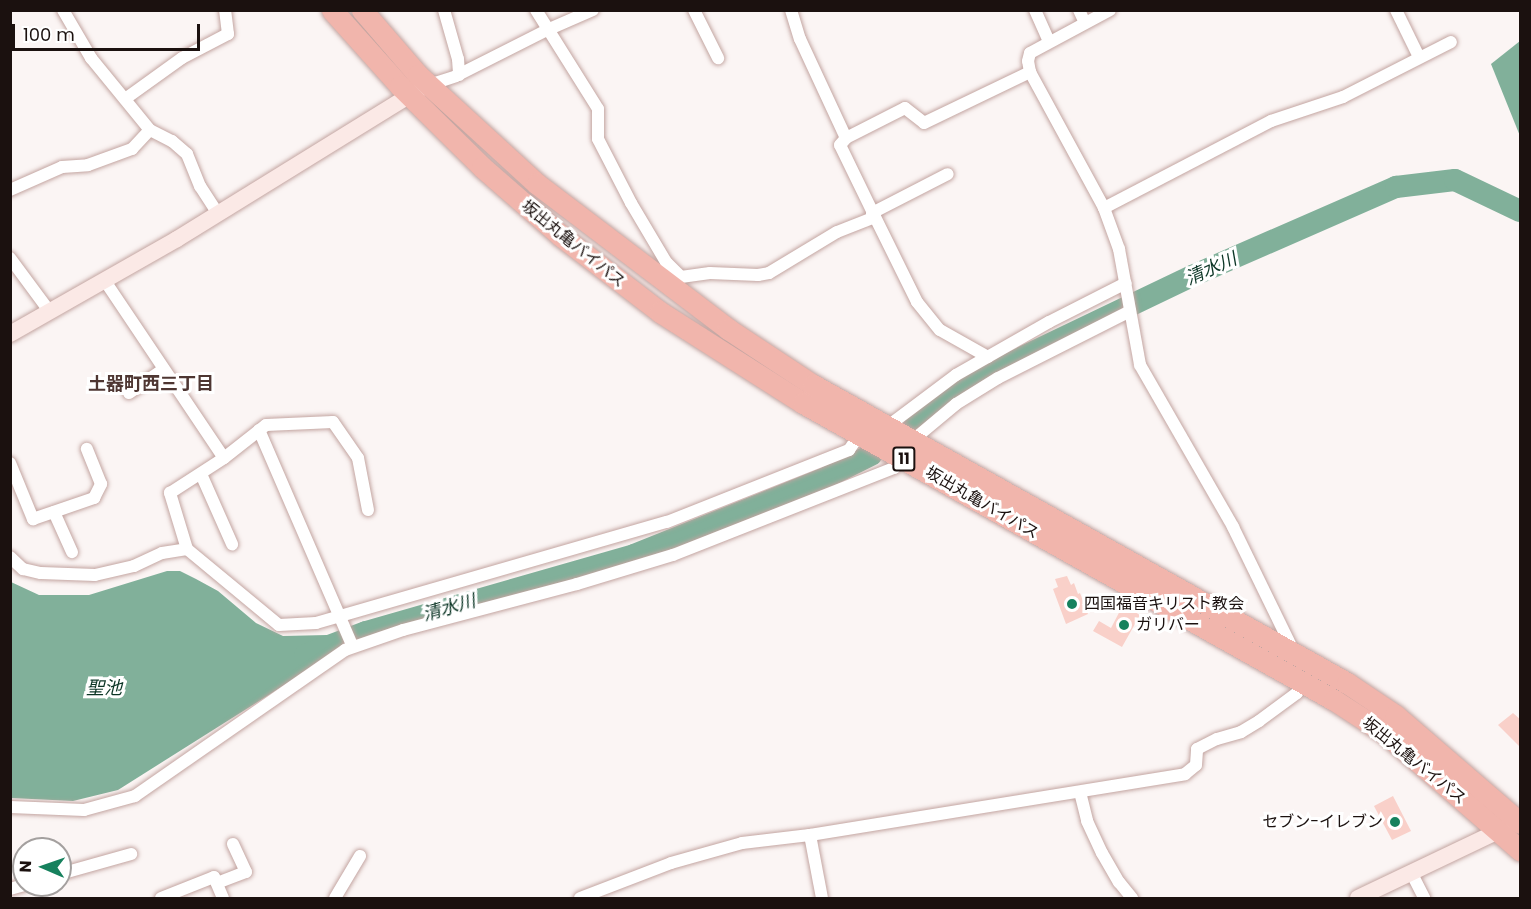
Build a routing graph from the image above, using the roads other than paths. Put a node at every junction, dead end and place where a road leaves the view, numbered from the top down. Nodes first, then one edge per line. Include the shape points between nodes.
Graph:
1 (63, 10) edge
2 (225, 10) edge
3 (332, 10) edge
4 (362, 10) edge
5 (444, 10) edge
6 (536, 10) edge
7 (593, 10) edge
8 (694, 10) edge
9 (791, 10) edge
10 (1035, 10) edge
11 (1079, 10) edge
12 (1110, 10) edge
13 (1396, 10) edge
14 (1085, 23) junction
15 (547, 30) junction
16 (1049, 42) junction
17 (1451, 42) dead end
18 (1419, 57) junction
19 (718, 58) dead end
20 (1030, 72) junction
21 (459, 75) junction
22 (429, 85) junction
23 (409, 96) junction
24 (125, 99) junction
25 (150, 130) junction
26 (846, 138) junction
27 (948, 174) dead end
28 (10, 190) edge
29 (1104, 208) junction
30 (218, 214) junction
31 (873, 215) junction
32 (10, 258) edge
33 (105, 281) junction
34 (677, 283) junction
35 (1126, 283) junction
36 (1130, 311) junction
37 (50, 312) junction
38 (660, 312) junction
39 (10, 334) edge
40 (988, 357) junction
41 (164, 369) junction
42 (129, 393) dead end
43 (888, 426) junction
44 (259, 430) junction
45 (859, 435) junction
46 (87, 449) dead end
47 (908, 449) junction
48 (224, 458) junction
49 (10, 463) edge
50 (201, 474) junction
51 (368, 510) dead end
52 (54, 512) junction
53 (232, 544) dead end
54 (187, 549) junction
55 (72, 552) dead end
56 (10, 556) edge
57 (340, 616) junction
58 (353, 647) junction
59 (1294, 652) junction
60 (1303, 681) junction
61 (1080, 792) junction
62 (10, 807) edge
63 (1520, 822) edge
64 (1499, 831) junction
65 (810, 835) junction
66 (233, 844) dead end
67 (1521, 850) edge
68 (131, 854) dead end
69 (360, 856) dead end
70 (72, 871) edge
71 (1412, 874) junction
72 (217, 884) junction
73 (161, 898) edge
74 (223, 898) edge
75 (335, 898) edge
76 (580, 898) edge
77 (822, 898) edge
78 (1132, 898) edge
79 (1358, 898) edge
80 (1424, 898) edge

1 - 24 street via 91,58
2 - 24 street via 228,34 182,58
3 - 23 highway, 坂出丸亀バイパス / 11
4 - 22 highway, 坂出丸亀バイパス / 11
5 - 21 street
6 - 15 street
7 - 15 street
8 - 19 street
9 - 26 street via 800,39
10 - 16 street
11 - 14 street
12 - 14 street
13 - 18 street
14 - 16 street
15 - 21 street
15 - 34 street via 598,109 598,139
16 - 20 street via 1030,53
17 - 18 street
18 - 29 street via 1343,97 1272,121
20 - 26 street via 924,123 905,108
20 - 29 street
21 - 22 street
22 - 23 street
22 - 34 highway, 坂出丸亀バイパス / 11 via 537,184
23 - 30 street
23 - 38 highway, 坂出丸亀バイパス / 11 via 525,206
24 - 25 street
25 - 28 street via 132,149 88,165 62,167
25 - 30 street via 187,154 200,186
26 - 31 street via 840,145
27 - 31 street
29 - 35 street
30 - 33 street
31 - 34 street via 769,273 710,273
31 - 40 street via 917,302 940,330
32 - 37 street
33 - 37 street
33 - 41 street
34 - 38 street
34 - 43 highway, 坂出丸亀バイパス / 11 via 813,385
35 - 36 street
35 - 40 street
36 - 47 street via 998,378 956,404
36 - 59 street via 1140,365 1233,527
37 - 39 street
38 - 45 highway, 坂出丸亀バイパス / 11
40 - 43 street via 956,375
41 - 42 street
41 - 48 street
43 - 47 highway, 坂出丸亀バイパス / 11
44 - 48 street
44 - 51 street via 266,425 333,422 358,458
44 - 57 street
45 - 47 highway, 坂出丸亀バイパス / 11
45 - 57 street via 849,450 667,522
46 - 52 street via 101,484 94,498
47 - 58 street via 894,468 673,555
47 - 59 highway, 坂出丸亀バイパス / 11
47 - 60 highway, 坂出丸亀バイパス / 11
48 - 50 street
49 - 52 street via 33,519
50 - 53 street
50 - 54 street via 170,493
52 - 55 street
54 - 56 street via 95,574 41,573 23,569
54 - 57 street via 279,625 316,623
57 - 58 street
58 - 62 street via 297,681 135,796 84,810
59 - 63 highway, 坂出丸亀バイパス / 11 via 1395,715
60 - 61 street via 1297,693 1259,721 1197,749 1196,765 1185,774
60 - 64 highway, 坂出丸亀バイパス / 11 via 1384,733
61 - 65 street
61 - 78 street via 1087,821 1102,853
63 - 64 street
64 - 67 highway, 坂出丸亀バイパス / 11
64 - 71 street
65 - 76 street via 742,843 671,863
65 - 77 street
66 - 72 street via 246,872
68 - 70 street
69 - 75 street
71 - 79 street
71 - 80 street
72 - 73 street via 214,877
72 - 74 street

